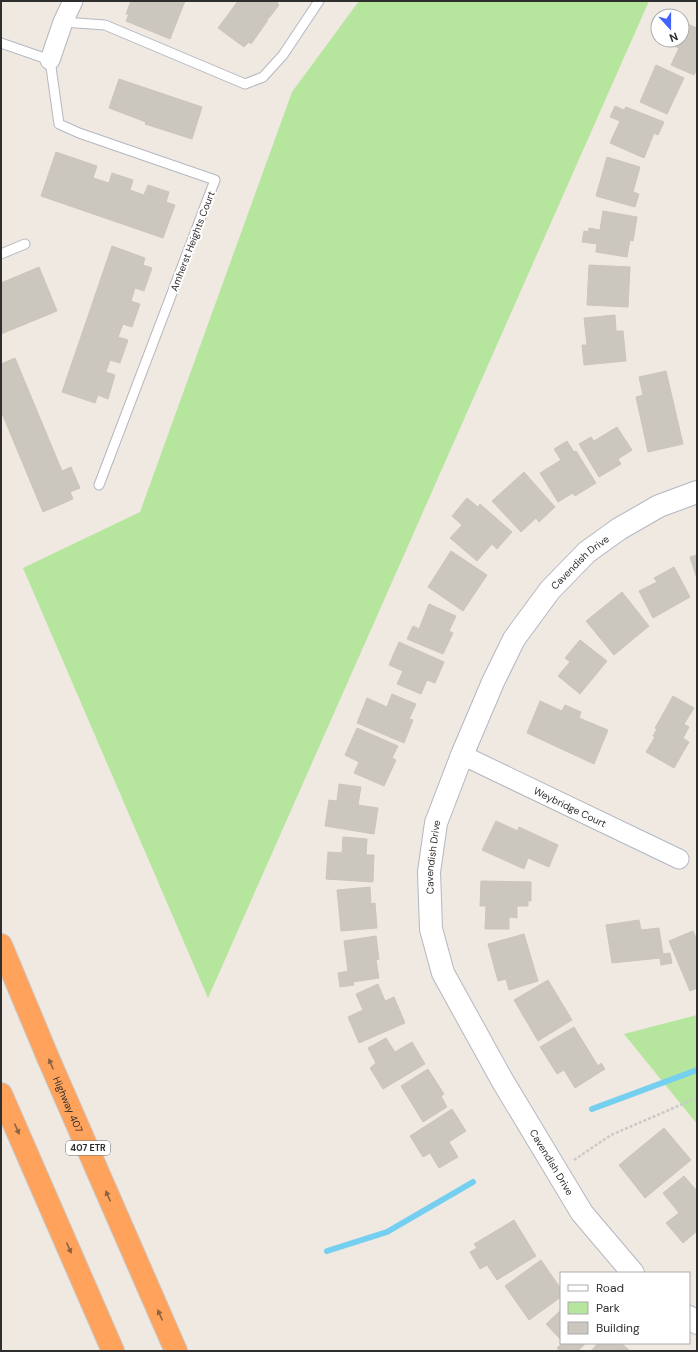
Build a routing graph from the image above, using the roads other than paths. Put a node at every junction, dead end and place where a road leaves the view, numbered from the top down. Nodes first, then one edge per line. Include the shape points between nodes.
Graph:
1 (72, 1) edge
2 (319, 1) edge
3 (63, 22) junction
4 (1, 43) edge
5 (50, 60) junction
6 (25, 244) dead end
7 (1, 254) edge
8 (99, 485) dead end
9 (697, 492) edge
10 (462, 754) junction
11 (679, 859) dead end
12 (1, 945) edge
13 (1, 1094) edge
14 (632, 1272) edge
15 (113, 1351) edge
16 (176, 1351) edge

1 - 3 street, Amherst Heights Court
2 - 3 lane via 283,55 263,77 245,84 105,26
3 - 5 street, Amherst Heights Court
4 - 5 lane
5 - 8 lane, Amherst Heights Court via 59,124 214,180
6 - 7 lane
9 - 10 street, Cavendish Drive via 659,506 619,529 587,552 550,590 514,639
10 - 11 street, Weybridge Court
10 - 14 street, Cavendish Drive via 436,823 429,872 431,929 443,973 502,1080 582,1213
16 -> 12 highway, Highway 407 / 407 ETR
13 -> 15 highway

